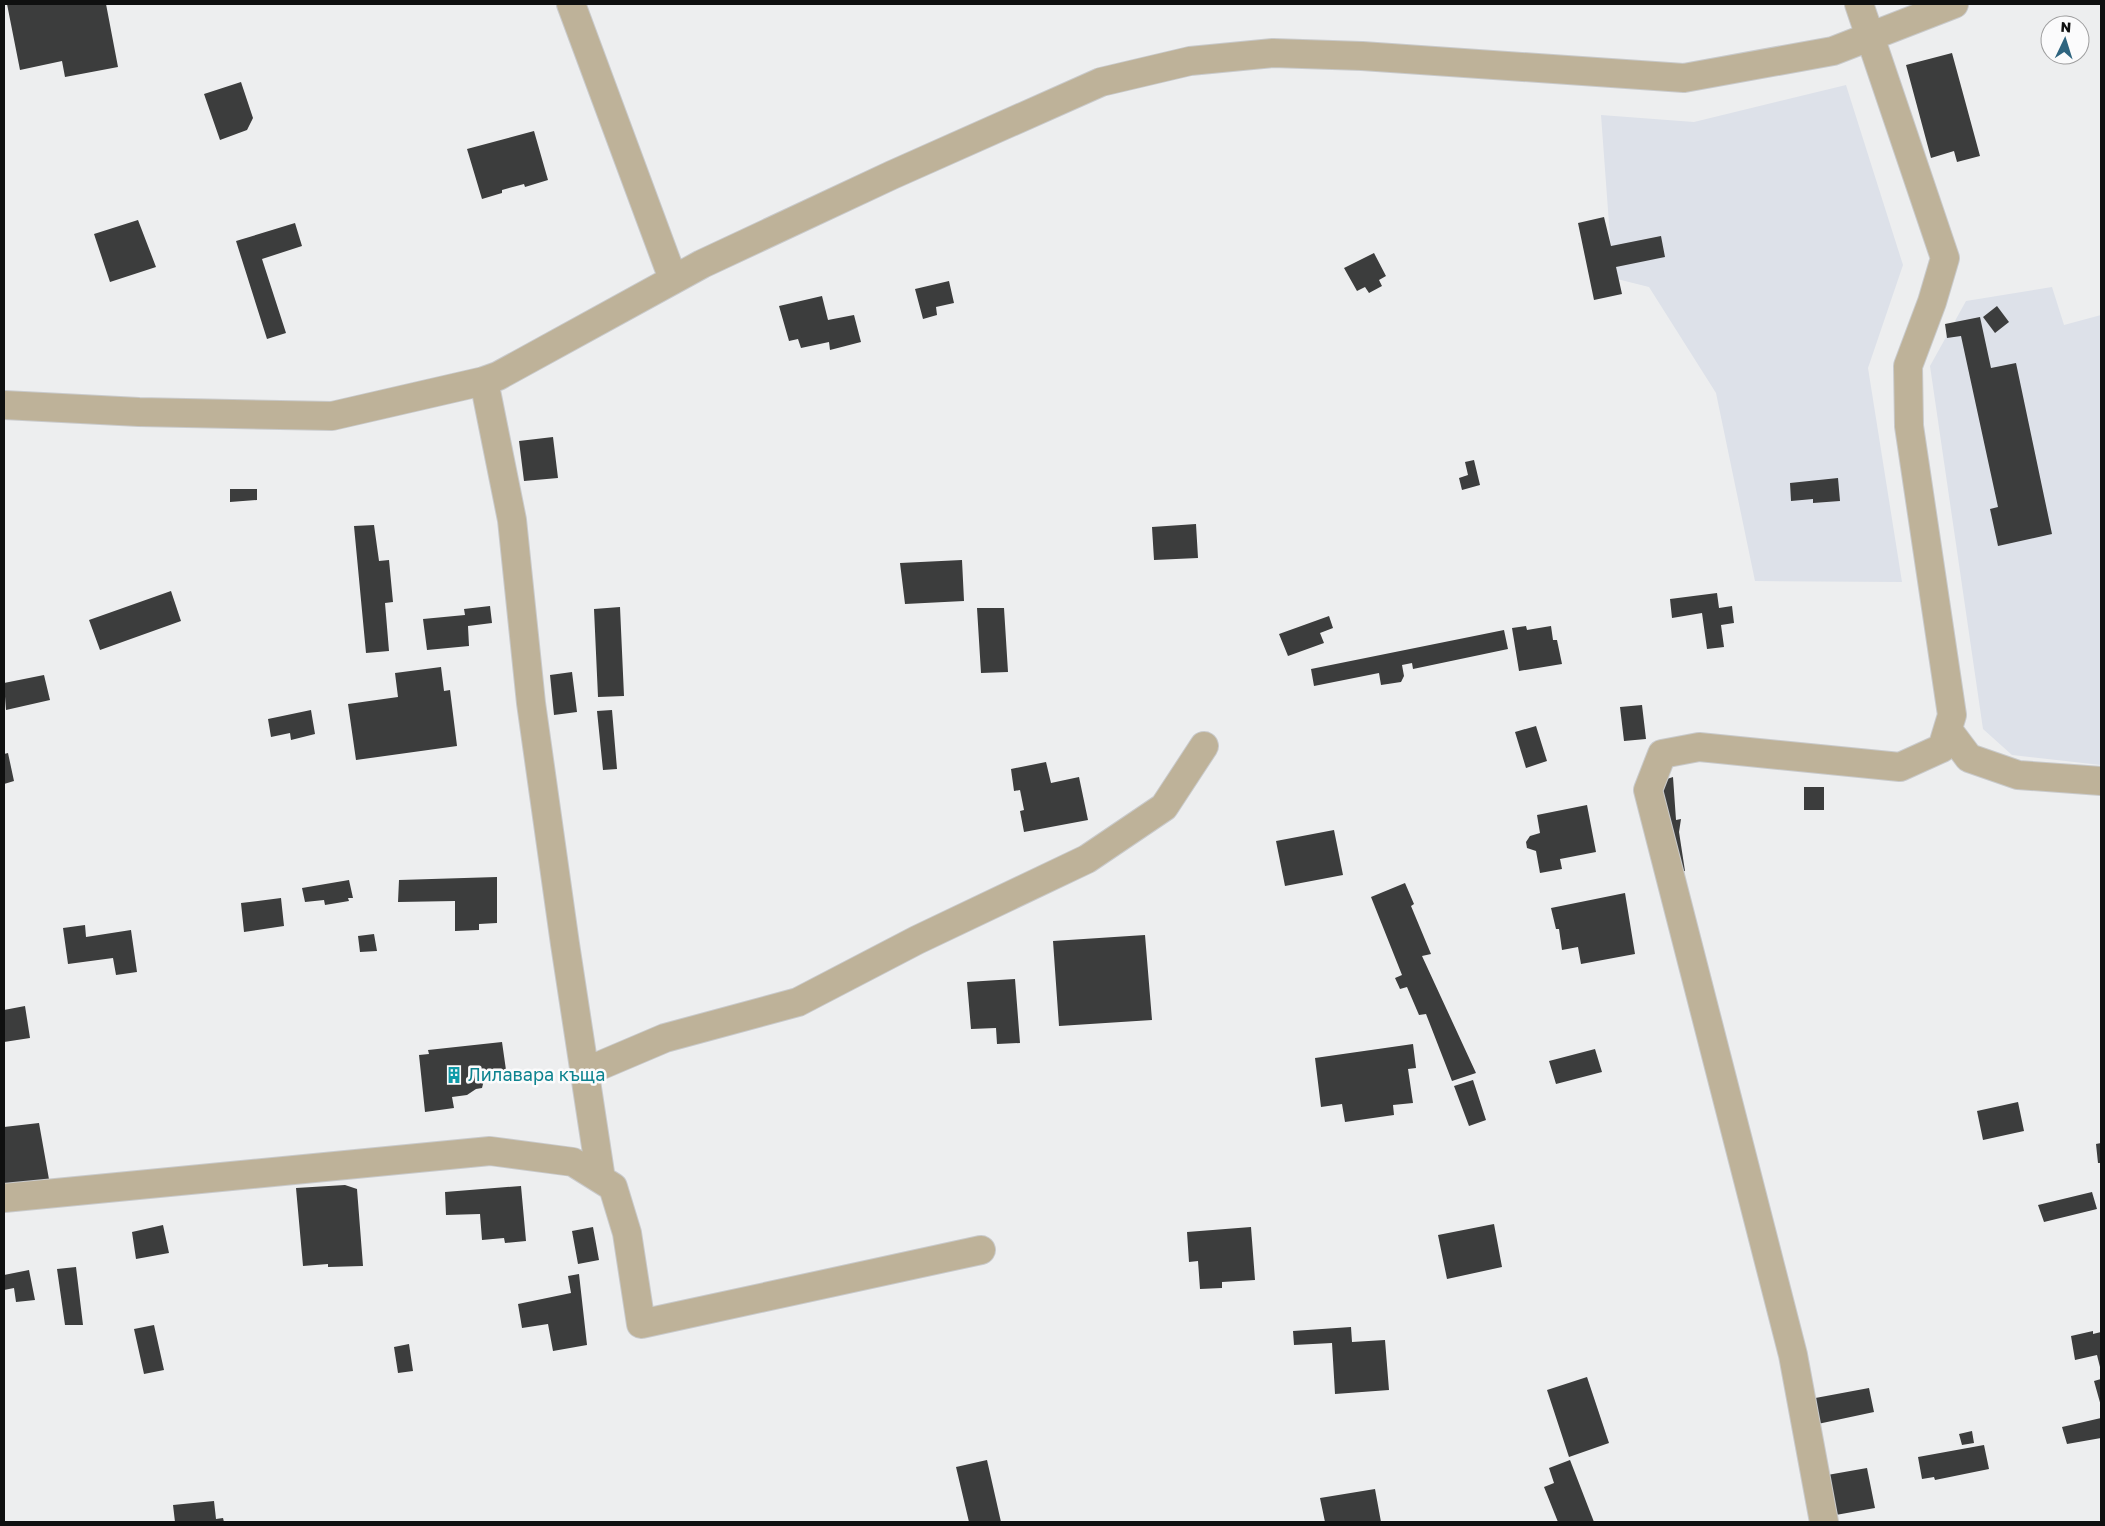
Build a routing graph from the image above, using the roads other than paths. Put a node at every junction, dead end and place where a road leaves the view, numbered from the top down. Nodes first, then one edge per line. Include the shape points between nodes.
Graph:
1 (571, 4) edge
2 (1859, 4) edge
3 (1954, 4) edge
4 (1871, 36) junction
5 (673, 279) junction
6 (491, 378) junction
7 (4, 405) edge
8 (1948, 730) junction
9 (1204, 746) dead end
10 (2101, 781) edge
11 (585, 1072) junction
12 (601, 1179) junction
13 (4, 1198) edge
14 (981, 1250) dead end
15 (1824, 1522) edge

1 - 5 street
2 - 4 street
3 - 4 street
4 - 5 street via 1832,51 1684,78 1362,56 1273,54 1190,61 1101,82 892,175
4 - 8 street via 1945,258 1908,366 1909,426 1952,715
5 - 6 street
6 - 7 street via 332,416 138,412
6 - 11 street via 512,520 531,703
8 - 10 street via 1969,758 2018,775
8 - 15 street via 1942,748 1900,767 1699,747 1662,754 1648,790 1792,1355
9 - 11 street via 1164,807 1087,858 798,1002 665,1038
11 - 12 street
12 - 13 street via 573,1162 490,1151
12 - 14 street via 613,1188 627,1233 641,1324

